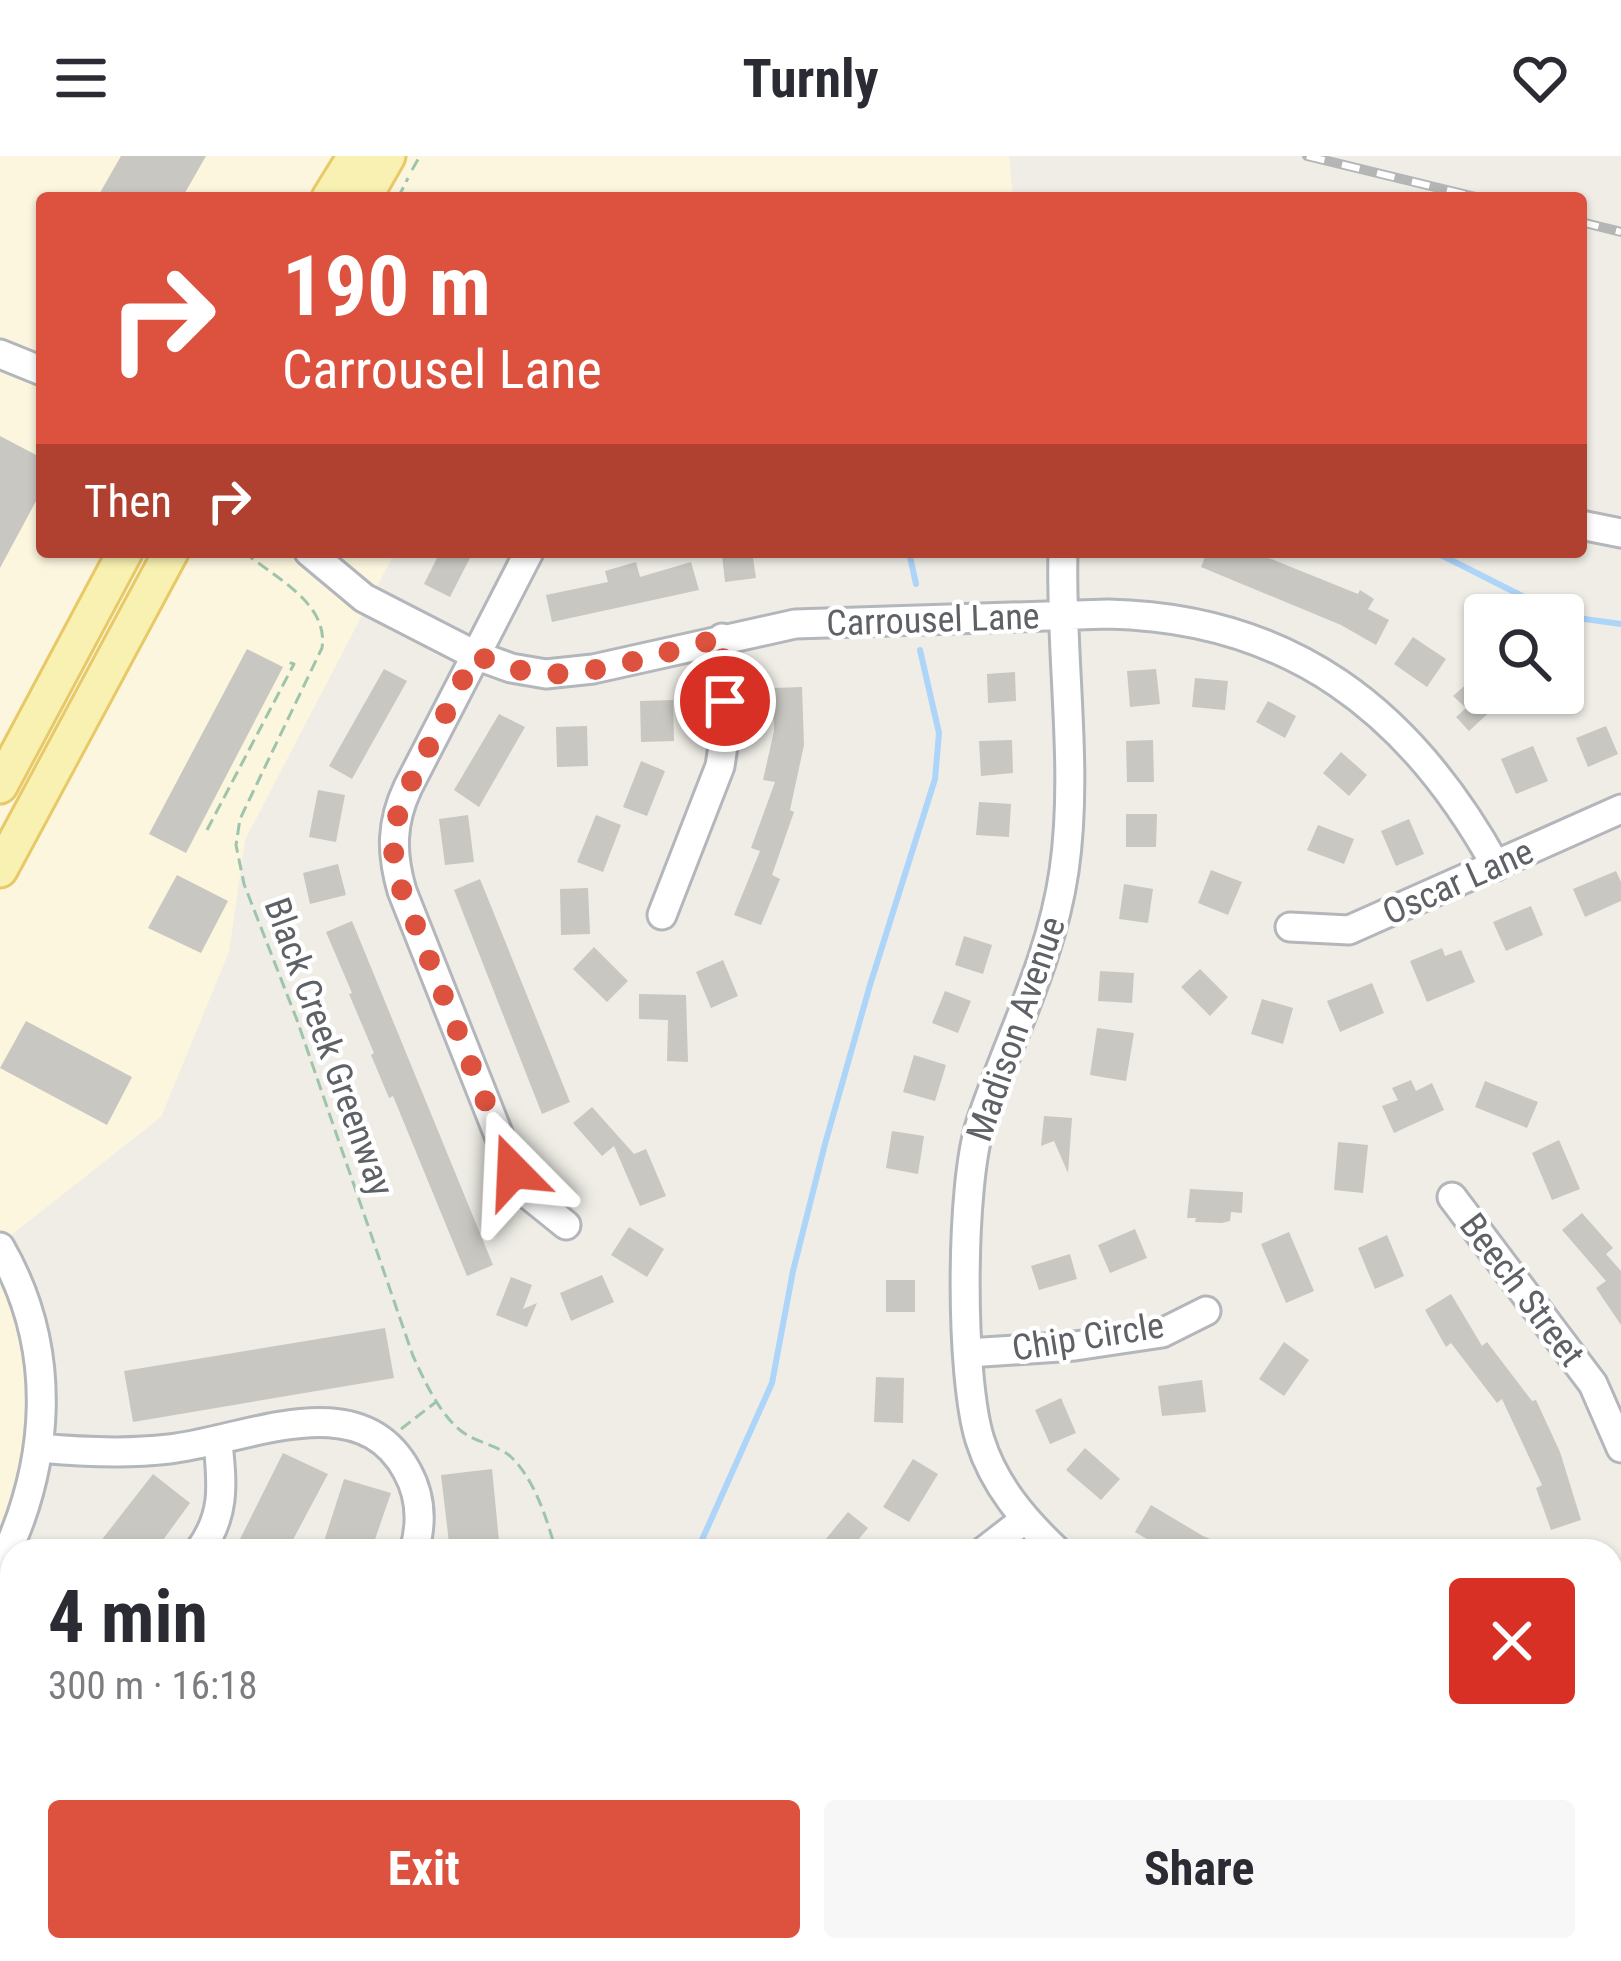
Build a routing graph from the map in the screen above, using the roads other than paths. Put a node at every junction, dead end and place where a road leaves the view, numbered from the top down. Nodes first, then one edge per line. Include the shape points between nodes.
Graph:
1 (355, 156) edge
2 (388, 156) edge
3 (333, 192) edge
4 (367, 192) edge
5 (0, 354) edge
6 (36, 369) edge
7 (1587, 526) edge
8 (1621, 532) edge
9 (122, 558) edge
10 (168, 558) edge
11 (316, 558) edge
12 (526, 558) edge
13 (1063, 558) edge
14 (1063, 616) junction
15 (722, 638) junction
16 (475, 655) junction
17 (0, 786) edge
18 (1621, 809) edge
19 (1496, 866) junction
20 (0, 870) edge
21 (662, 915) dead end
22 (1290, 927) dead end
23 (1452, 1197) dead end
24 (566, 1225) dead end
25 (0, 1247) edge
26 (1206, 1311) dead end
27 (968, 1353) junction
28 (218, 1442) junction
29 (40, 1448) junction
30 (1621, 1448) edge
31 (1024, 1520) junction
32 (14, 1539) edge
33 (208, 1539) edge
34 (417, 1539) edge
35 (999, 1539) edge
36 (1044, 1539) edge

1 - 3 main road
2 - 4 main road
5 - 6 street
7 - 8 street
9 - 17 main road
10 - 20 main road
11 - 16 street, Carrousel Lane via 364,598
12 - 16 street
13 - 14 street, Madison Avenue
14 - 15 street, Carrousel Lane via 795,624
14 - 19 street, Carrousel Lane via 1184,621 1315,668 1409,740 1465,809
14 - 27 street, Madison Avenue via 1065,867 1045,957 974,1146
15 - 16 street, Carrousel Lane via 546,674
15 - 21 street via 720,766
16 - 24 street via 400,804 394,862 513,1171
18 - 19 street, Oscar Lane
19 - 22 street, Oscar Lane via 1349,930
23 - 30 street, Beech Street via 1593,1384
25 - 29 street via 38,1343
26 - 27 street, Chip Circle via 1162,1333
27 - 31 street, Madison Avenue via 980,1440
28 - 29 street via 132,1451
28 - 33 street via 222,1506
28 - 34 street via 325,1421 382,1440 414,1487
29 - 32 street
31 - 35 street
31 - 36 street, Madison Avenue

